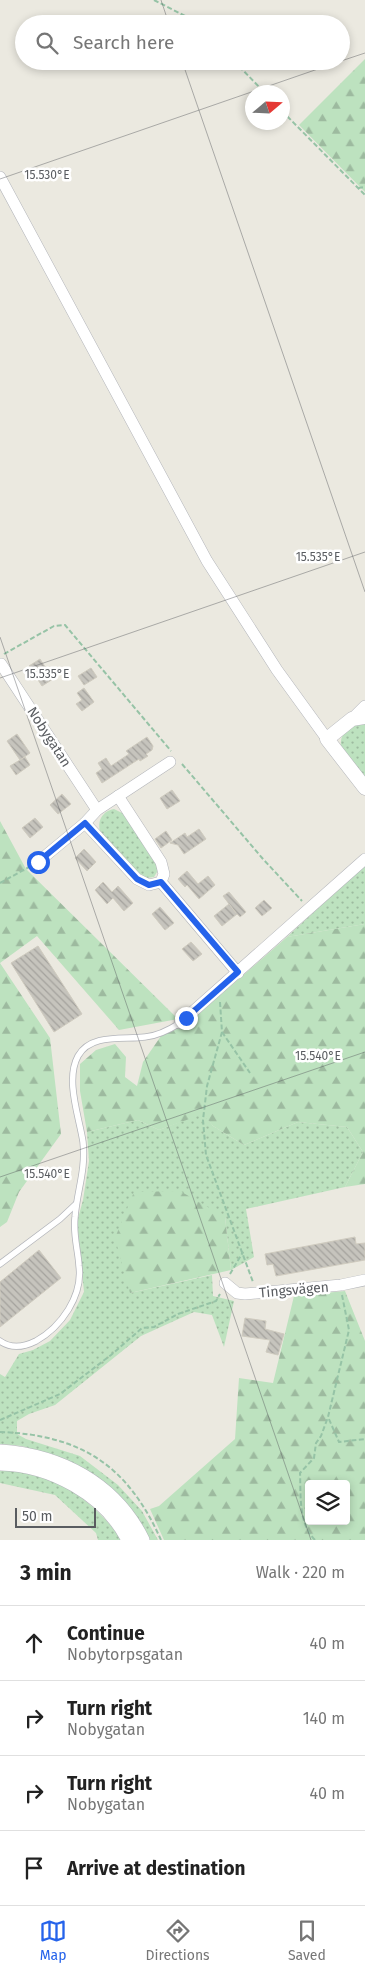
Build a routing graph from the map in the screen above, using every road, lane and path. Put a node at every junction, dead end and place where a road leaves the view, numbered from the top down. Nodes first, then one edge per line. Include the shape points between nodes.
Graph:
1 (154, 0) edge
2 (183, 15) edge
3 (243, 70) edge
4 (257, 85) edge
5 (290, 119) edge
6 (0, 177) edge
7 (365, 187) edge
8 (358, 188) junction
9 (365, 195) edge
10 (1, 660) edge
11 (365, 706) edge
12 (359, 718) edge
13 (327, 739) junction
14 (170, 762) dead end
15 (365, 788) edge
16 (118, 796) junction
17 (97, 810) junction
18 (85, 823) junction
19 (365, 859) edge
20 (38, 862) joint
21 (161, 882) junction
22 (0, 883) edge
23 (310, 909) junction
24 (238, 972) junction
25 (220, 988) junction
26 (180, 1023) joint
27 (222, 1032) junction
28 (250, 1073) dead end
29 (76, 1204) junction
30 (242, 1252) junction
31 (0, 1264) edge
32 (365, 1280) edge
33 (225, 1283) junction
34 (340, 1285) junction
35 (257, 1293) junction
36 (0, 1342) edge
37 (328, 1417) junction
38 (0, 1420) edge
39 (0, 1432) edge
40 (365, 1439) edge
41 (0, 1452) edge
42 (0, 1463) edge
43 (129, 1540) edge
44 (142, 1540) edge
45 (161, 1540) edge
46 (315, 1540) edge

1 - 2 path
3 - 4 path
5 - 8 path
6 - 13 street via 207,562 277,670
7 - 8 path
8 - 9 path
10 - 17 street, Nobygatan
10 - 23 path via 54,626 70,628 263,859
11 - 12 street
12 - 13 street
13 - 15 street
14 - 16 street
16 - 17 street
16 - 21 street via 161,862 164,874
17 - 18 street
18 - 20 street
18 - 21 street via 137,879 149,885
19 - 23 street
20 - 22 path
21 - 24 street
23 - 24 street
24 - 25 street
25 - 26 street
25 - 27 path
26 - 29 lane via 145,1037 105,1039 78,1055 73,1078 84,1166
27 - 28 path
27 - 30 path via 207,1086 203,1120 206,1155
29 - 31 lane
29 - 36 lane via 74,1234 80,1268 76,1296 58,1324 44,1336 18,1347
30 - 33 path
30 - 35 path
32 - 34 street, Tingsvägen
33 - 35 street, Tingsvägen via 237,1293
33 - 38 path via 216,1301 178,1314 154,1327 142,1328 60,1394
34 - 35 street, Tingsvägen
34 - 37 path via 349,1330
37 - 40 path via 339,1442
37 - 46 path via 316,1443 314,1458 300,1473 301,1512
39 - 45 path via 63,1442 109,1465 134,1491
41 - 44 main road via 35,1456 88,1479 110,1497
42 - 43 main road via 32,1466 68,1480 111,1514

